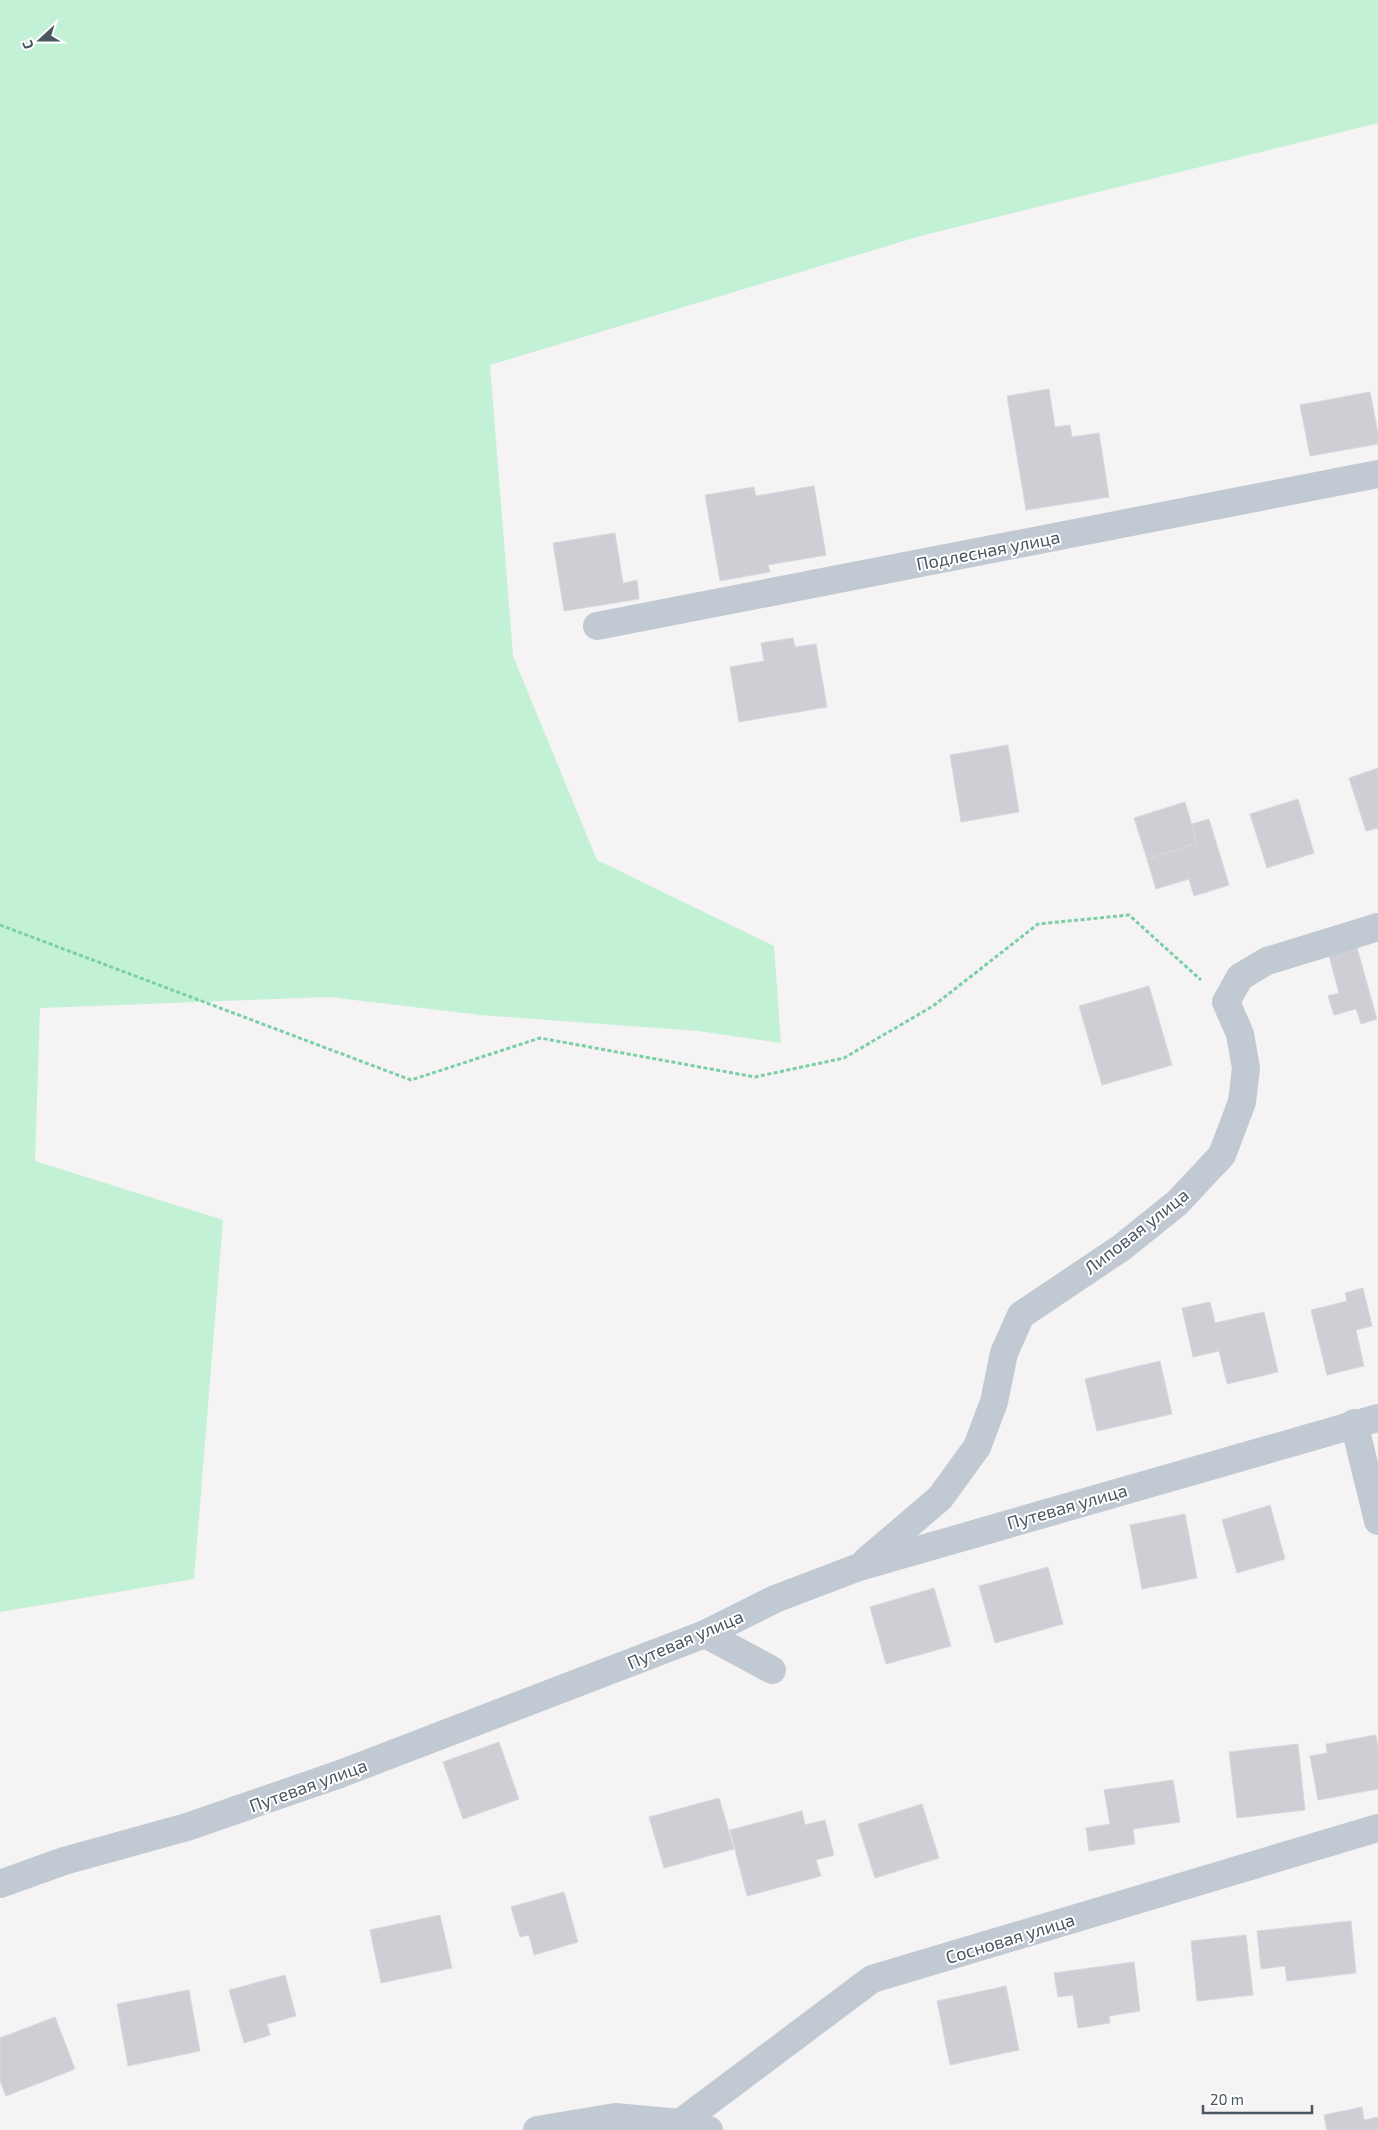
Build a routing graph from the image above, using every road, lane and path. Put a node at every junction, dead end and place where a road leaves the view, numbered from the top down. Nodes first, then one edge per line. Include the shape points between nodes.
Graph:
1 (1378, 474) edge
2 (597, 626) dead end
3 (0, 925) edge
4 (1378, 927) edge
5 (1226, 1002) junction
6 (1366, 1421) edge
7 (1378, 1521) edge
8 (859, 1566) junction
9 (705, 1634) junction
10 (772, 1670) dead end
11 (1378, 1828) edge
12 (0, 1884) edge
13 (618, 2123) edge
14 (680, 2123) junction
15 (537, 2130) edge
16 (709, 2130) edge

1 - 2 street, Подлесная улица
3 - 5 path via 411,1080 540,1038 755,1077 844,1058 934,1006 1038,924 1129,915
4 - 5 street via 1267,961 1240,977
5 - 8 street, Липовая улица via 1240,1034 1246,1068 1242,1102 1222,1155 1177,1203 1121,1248 1021,1316 1004,1353 994,1402 977,1447 940,1498
6 - 7 street
6 - 8 street, Путевая улица
8 - 9 street, Путевая улица via 774,1599
9 - 10 street
9 - 12 street, Путевая улица via 340,1774 187,1827 64,1861
11 - 14 street, Сосновая улица via 872,1979
13 - 14 street
13 - 15 street
14 - 16 street

